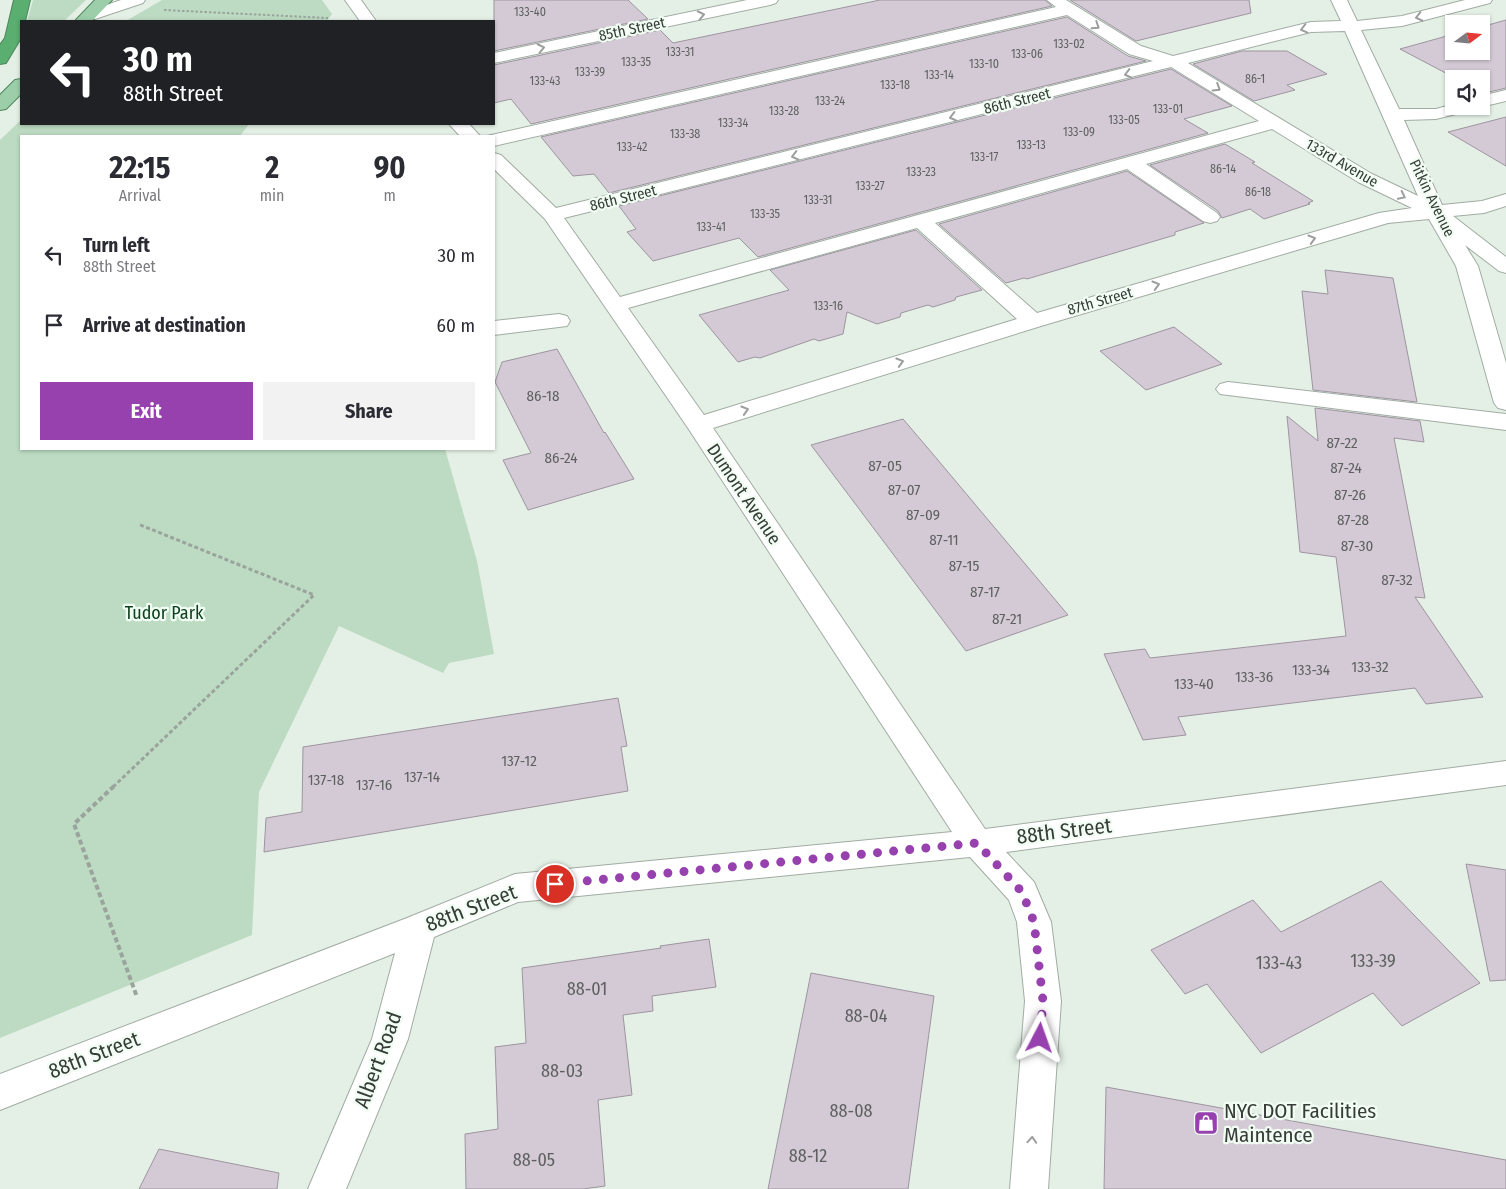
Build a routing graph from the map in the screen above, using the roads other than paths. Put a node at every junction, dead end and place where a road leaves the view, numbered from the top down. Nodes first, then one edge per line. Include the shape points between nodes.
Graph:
1 (22, 0) edge
2 (104, 0) edge
3 (137, 0) edge
4 (353, 0) edge
5 (770, 0) edge
6 (1055, 0) edge
7 (1339, 0) edge
8 (1484, 0) edge
9 (1077, 5) edge
10 (86, 18) edge
11 (367, 20) edge
12 (1352, 26) junction
13 (495, 58) edge
14 (0, 59) edge
15 (1175, 62) junction
16 (20, 85) edge
17 (1506, 95) edge
18 (1490, 99) edge
19 (0, 105) edge
20 (1445, 112) edge
21 (1393, 115) junction
22 (1272, 122) junction
23 (459, 125) edge
24 (470, 135) edge
25 (495, 140) edge
26 (495, 161) edge
27 (1130, 162) junction
28 (506, 185) edge
29 (1506, 200) edge
30 (1436, 212) junction
31 (552, 215) junction
32 (1210, 217) dead end
33 (920, 220) junction
34 (1506, 266) edge
35 (615, 305) junction
36 (560, 321) dead end
37 (1033, 321) junction
38 (495, 328) edge
39 (1228, 389) dead end
40 (1506, 403) edge
41 (1506, 422) edge
42 (698, 425) junction
43 (1506, 773) edge
44 (977, 843) junction
45 (419, 928) junction
46 (0, 1092) edge
47 (327, 1189) edge
48 (1029, 1189) edge

1 - 14 highway via 13,38
2 - 10 main road
3 - 10 street
4 - 11 street
13 -> 5 street, 85th Street
6 - 9 street, 133rd Avenue
7 - 12 street, Pitkin Avenue
8 -> 12 street, 86th Street via 1402,21
9 - 15 street, 133rd Avenue via 1135,50
9 - 25 street
12 -> 15 street, 86th Street via 1312,27
12 - 21 street, Pitkin Avenue
15 -> 22 street, 133rd Avenue
15 -> 31 street, 86th Street
16 - 19 main road
17 - 18 street
20 - 21 street
21 - 30 street, Pitkin Avenue
22 - 27 street
22 -> 30 street, 133rd Avenue via 1365,178
23 - 24 street
26 - 28 street, Dumont Avenue
27 - 32 street
27 - 33 street
28 - 31 street, Dumont Avenue
29 - 30 street, 87th Street via 1484,207
30 - 34 street, 133rd Avenue
37 -> 30 street, 87th Street via 1386,217
30 - 40 street, Pitkin Avenue via 1467,266
31 - 35 street, Dumont Avenue
33 - 35 street
33 - 37 street
35 - 42 street, Dumont Avenue
36 - 38 street
42 -> 37 street, 87th Street
39 - 41 street
42 - 44 street, Dumont Avenue
43 - 44 street, 88th Street
44 - 45 street, 88th Street via 515,888
48 -> 44 street, Dumont Avenue via 1043,1001 1034,922 1022,892
45 - 46 street, 88th Street
45 - 47 street, Albert Road via 390,1038

